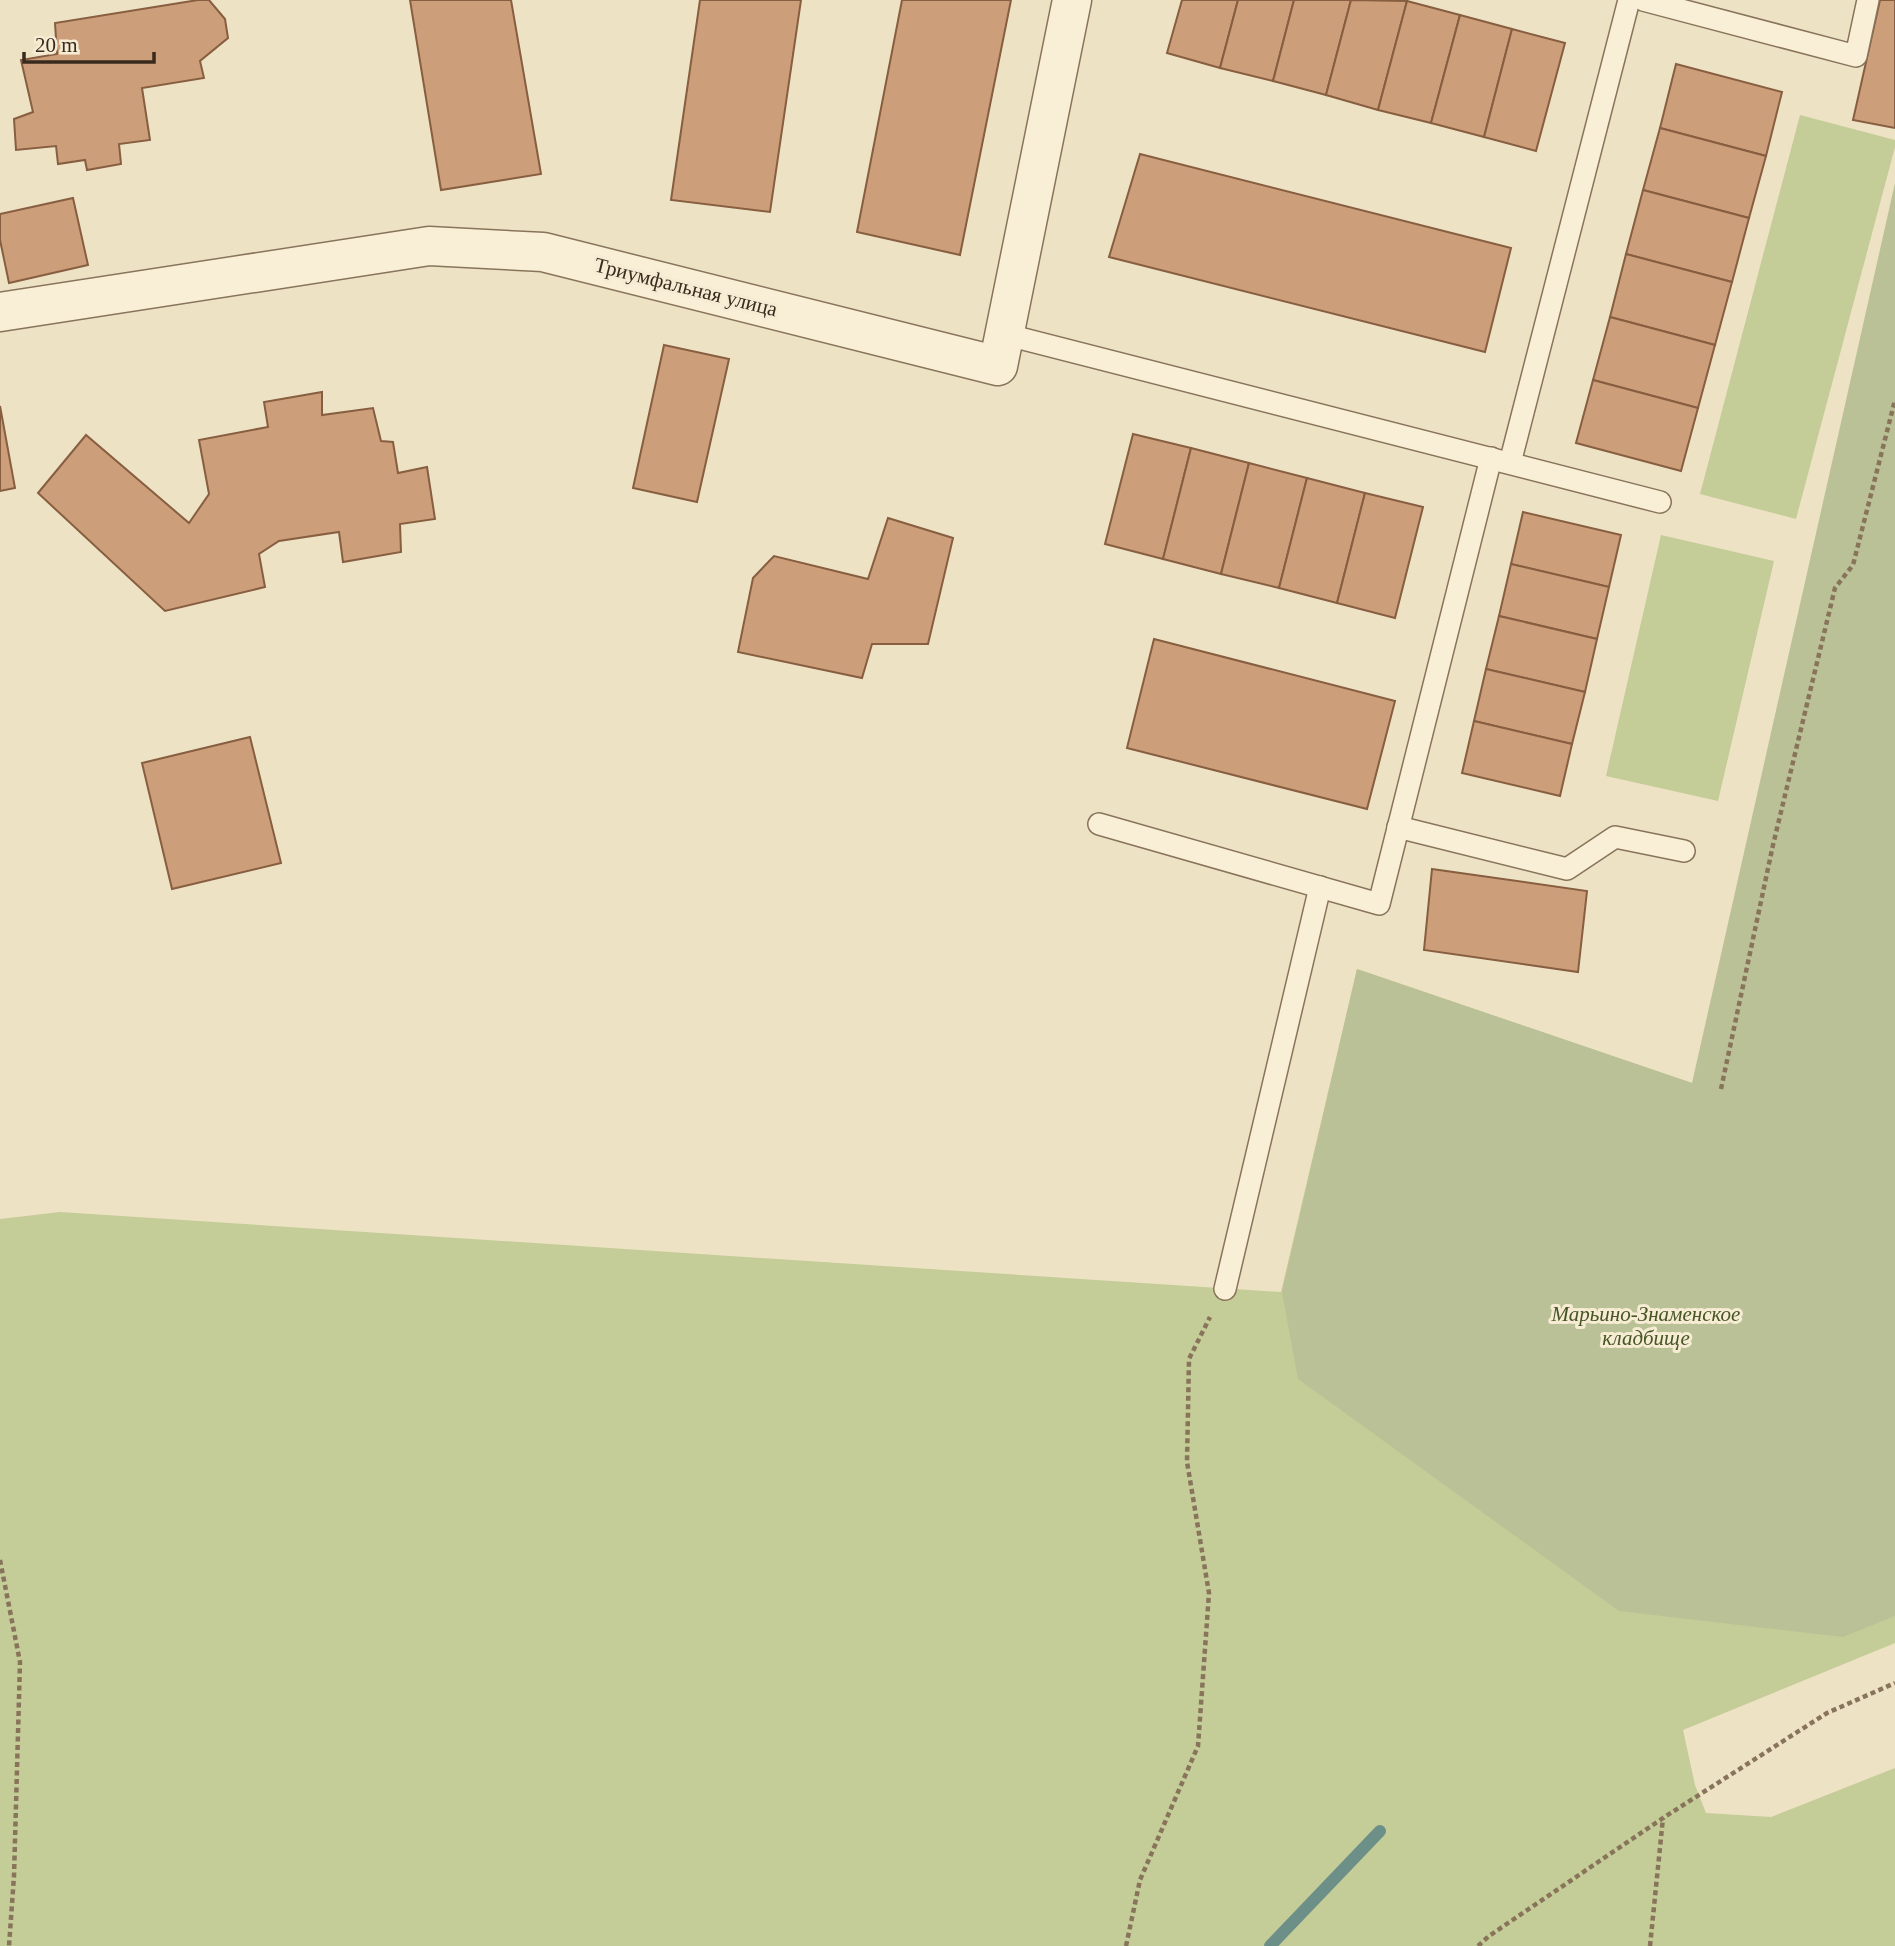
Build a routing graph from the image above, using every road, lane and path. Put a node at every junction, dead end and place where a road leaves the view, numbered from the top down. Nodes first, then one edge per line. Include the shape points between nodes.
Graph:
1 (1072, 0) edge
2 (1629, 0) edge
3 (1643, 0) edge
4 (1868, 0) edge
5 (0, 313) edge
6 (1004, 334) junction
7 (1895, 400) edge
8 (1500, 461) junction
9 (1660, 502) dead end
10 (1099, 824) dead end
11 (1398, 827) junction
12 (1684, 851) dead end
13 (1320, 887) junction
14 (1721, 1089) dead end
15 (1225, 1289) joint
16 (0, 1560) edge
17 (1895, 1683) edge
18 (1663, 1818) junction
19 (9, 1946) edge
20 (1126, 1946) edge
21 (1478, 1946) edge
22 (1650, 1946) edge

1 - 6 street, Триумфальная улица
2 - 8 lane
3 - 4 lane via 1856,56
5 - 6 street, Триумфальная улица via 429,246 544,251 998,366
6 - 8 lane
7 - 14 path via 1853,565 1835,588
8 - 9 lane
8 - 11 lane
10 - 13 lane
11 - 12 lane via 1567,869 1615,837
11 - 13 lane via 1379,904
13 - 15 lane
15 - 20 path via 1189,1359 1187,1462 1209,1593 1198,1746 1140,1880
16 - 19 path via 20,1662
17 - 18 path via 1827,1713
18 - 21 path
18 - 22 path

